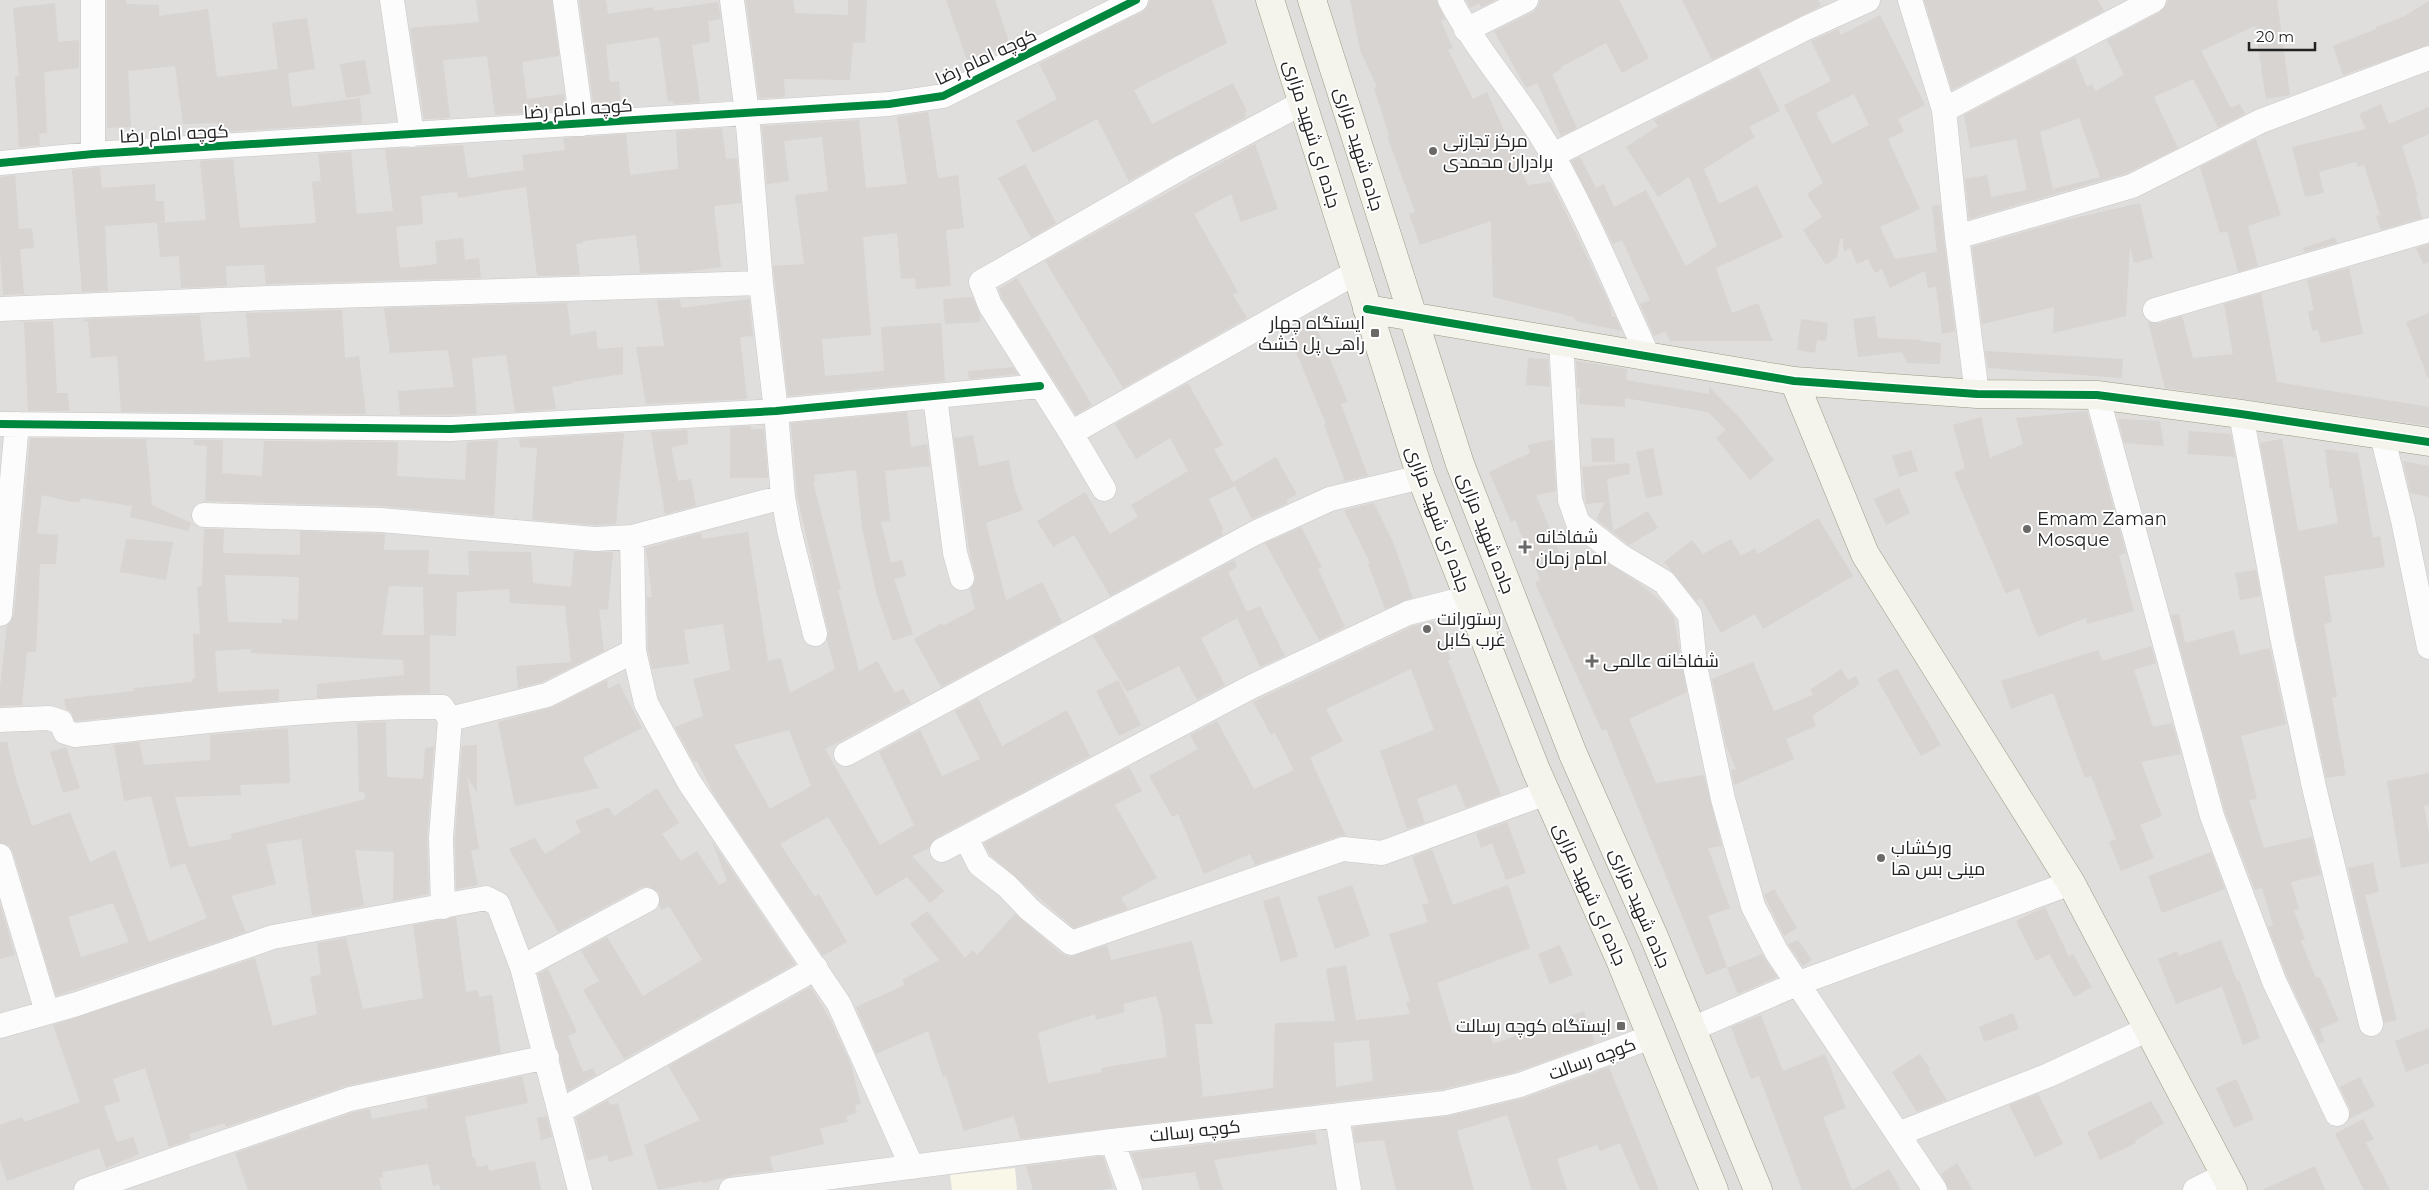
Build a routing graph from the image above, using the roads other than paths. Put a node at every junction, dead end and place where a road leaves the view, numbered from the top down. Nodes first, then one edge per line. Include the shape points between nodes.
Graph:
1 (93, 0) edge
2 (392, 0) edge
3 (565, 0) edge
4 (732, 0) edge
5 (1136, 0) edge
6 (1270, 0) edge
7 (1312, 0) edge
8 (1450, 0) edge
9 (1526, 0) edge
10 (1868, 0) edge
11 (1910, 0) edge
12 (2154, 0) edge
13 (1466, 30) junction
14 (2429, 58) edge
15 (1302, 103) junction
16 (1944, 110) junction
17 (747, 113) junction
18 (582, 124) junction
19 (412, 134) junction
20 (93, 154) junction
21 (1553, 155) junction
22 (0, 163) edge
23 (2429, 230) edge
24 (1957, 237) junction
25 (1355, 272) junction
26 (761, 283) junction
27 (0, 309) edge
28 (1367, 309) junction
29 (2155, 310) dead end
30 (1412, 316) junction
31 (1562, 341) junction
32 (1648, 356) junction
33 (1794, 381) junction
34 (1040, 386) junction
35 (1976, 394) junction
36 (2097, 395) junction
37 (935, 397) junction
38 (776, 411) junction
39 (2241, 414) junction
40 (8, 424) edge
41 (1072, 433) junction
42 (2382, 435) junction
43 (2429, 442) edge
44 (1422, 477) junction
45 (1104, 489) dead end
46 (782, 497) junction
47 (204, 515) dead end
48 (632, 537) junction
49 (2, 559) edge
50 (962, 578) dead end
51 (1467, 598) junction
52 (0, 614) edge
53 (816, 634) dead end
54 (2429, 647) edge
55 (634, 651) junction
56 (0, 720) edge
57 (450, 720) junction
58 (846, 754) dead end
59 (1546, 793) junction
60 (966, 838) junction
61 (942, 850) dead end
62 (0, 856) edge
63 (2071, 883) junction
64 (647, 900) dead end
65 (443, 907) junction
66 (522, 967) junction
67 (816, 968) junction
68 (1800, 983) junction
69 (47, 1012) junction
70 (2370, 1024) dead end
71 (0, 1026) edge
72 (1692, 1029) junction
73 (2148, 1029) junction
74 (1651, 1038) junction
75 (547, 1057) junction
76 (560, 1111) junction
77 (2337, 1114) dead end
78 (1337, 1116) junction
79 (1898, 1134) junction
80 (1112, 1141) junction
81 (912, 1167) junction
82 (2229, 1183) edge
83 (809, 1185) edge
84 (86, 1190) edge
85 (580, 1190) edge
86 (731, 1190) edge
87 (1130, 1190) edge
88 (1349, 1190) edge
89 (1714, 1190) edge
90 (1758, 1190) edge
91 (1935, 1190) edge
92 (2195, 1190) edge

1 - 20 street
2 - 19 street
3 - 18 street
4 - 17 street
5 - 17 street, کوچه امام رضا via 943,96 889,104
6 - 15 main road, جاده ای شهید مزاری
7 - 30 main road, جاده شهید مزاری
8 - 13 street
9 - 13 street
10 - 21 street
11 - 16 street
12 - 16 street
13 - 21 street
14 - 24 street via 2260,122 2132,186
15 - 25 main road, جاده ای شهید مزاری
15 - 34 street via 1182,167 981,282 990,305
16 - 24 street
17 - 18 street, کوچه امام رضا
17 - 26 street
18 - 19 street, کوچه امام رضا
19 - 20 street, کوچه امام رضا
20 - 22 street, کوچه امام رضا
21 - 32 street
23 - 29 street
24 - 35 street
25 - 28 main road, جاده ای شهید مزاری
25 - 41 street
26 - 27 street
26 - 38 street
28 - 30 main road
28 - 44 main road, جاده ای شهید مزاری
30 - 31 main road
30 - 72 main road, جاده شهید مزاری via 1460,464 1505,584
31 - 32 main road
31 - 68 street via 1570,500 1578,523 1619,555 1664,582 1690,615 1694,666 1753,906 1776,951
32 - 33 main road
33 - 35 main road
33 - 63 main road via 1865,554
34 - 37 street
34 - 41 street
35 - 36 main road
36 - 39 main road
36 - 77 street via 2212,816 2274,981
37 - 38 street
37 - 50 street via 955,553
38 - 40 street via 450,429
38 - 46 street
39 - 42 main road
39 - 70 street via 2290,675
40 - 49 street
41 - 45 street
42 - 43 main road
42 - 54 street
44 - 51 main road, جاده ای شهید مزاری
44 - 58 street via 1330,498 1255,533
46 - 48 street
46 - 53 street
47 - 48 street via 381,520 595,539
48 - 55 street
49 - 52 street
51 - 59 main road, جاده ای شهید مزاری
51 - 60 street via 1408,613 1251,687
55 - 57 street via 547,695
55 - 67 street via 646,703 689,782
56 - 57 street via 49,718 61,722 65,732 76,735 293,713 401,707 442,707
57 - 65 street via 441,838
59 - 60 street via 1382,853 1343,849 1071,944 979,864
59 - 74 main road, جاده ای شهید مزاری
60 - 61 street
62 - 69 street
63 - 68 street
63 - 73 main road
64 - 66 street
65 - 66 street via 486,898 498,904
65 - 69 street via 273,937
66 - 75 street
67 - 76 street
67 - 81 street via 839,1004
68 - 72 street
68 - 79 street
69 - 71 street
72 - 90 main road, جاده شهید مزاری
73 - 79 street via 2049,1075
73 - 82 main road
74 - 78 street, کوچه رسالت via 1486,1094 1445,1103
74 - 89 main road, جاده ای شهید مزاری
75 - 76 street
75 - 84 street via 350,1099
76 - 85 street
78 - 80 street, کوچه رسالت
78 - 88 street
79 - 91 street
80 - 81 street, کوچه رسالت
80 - 87 street
81 - 83 street, کوچه رسالت
82 - 92 street
83 - 86 street, کوچه رسالت

